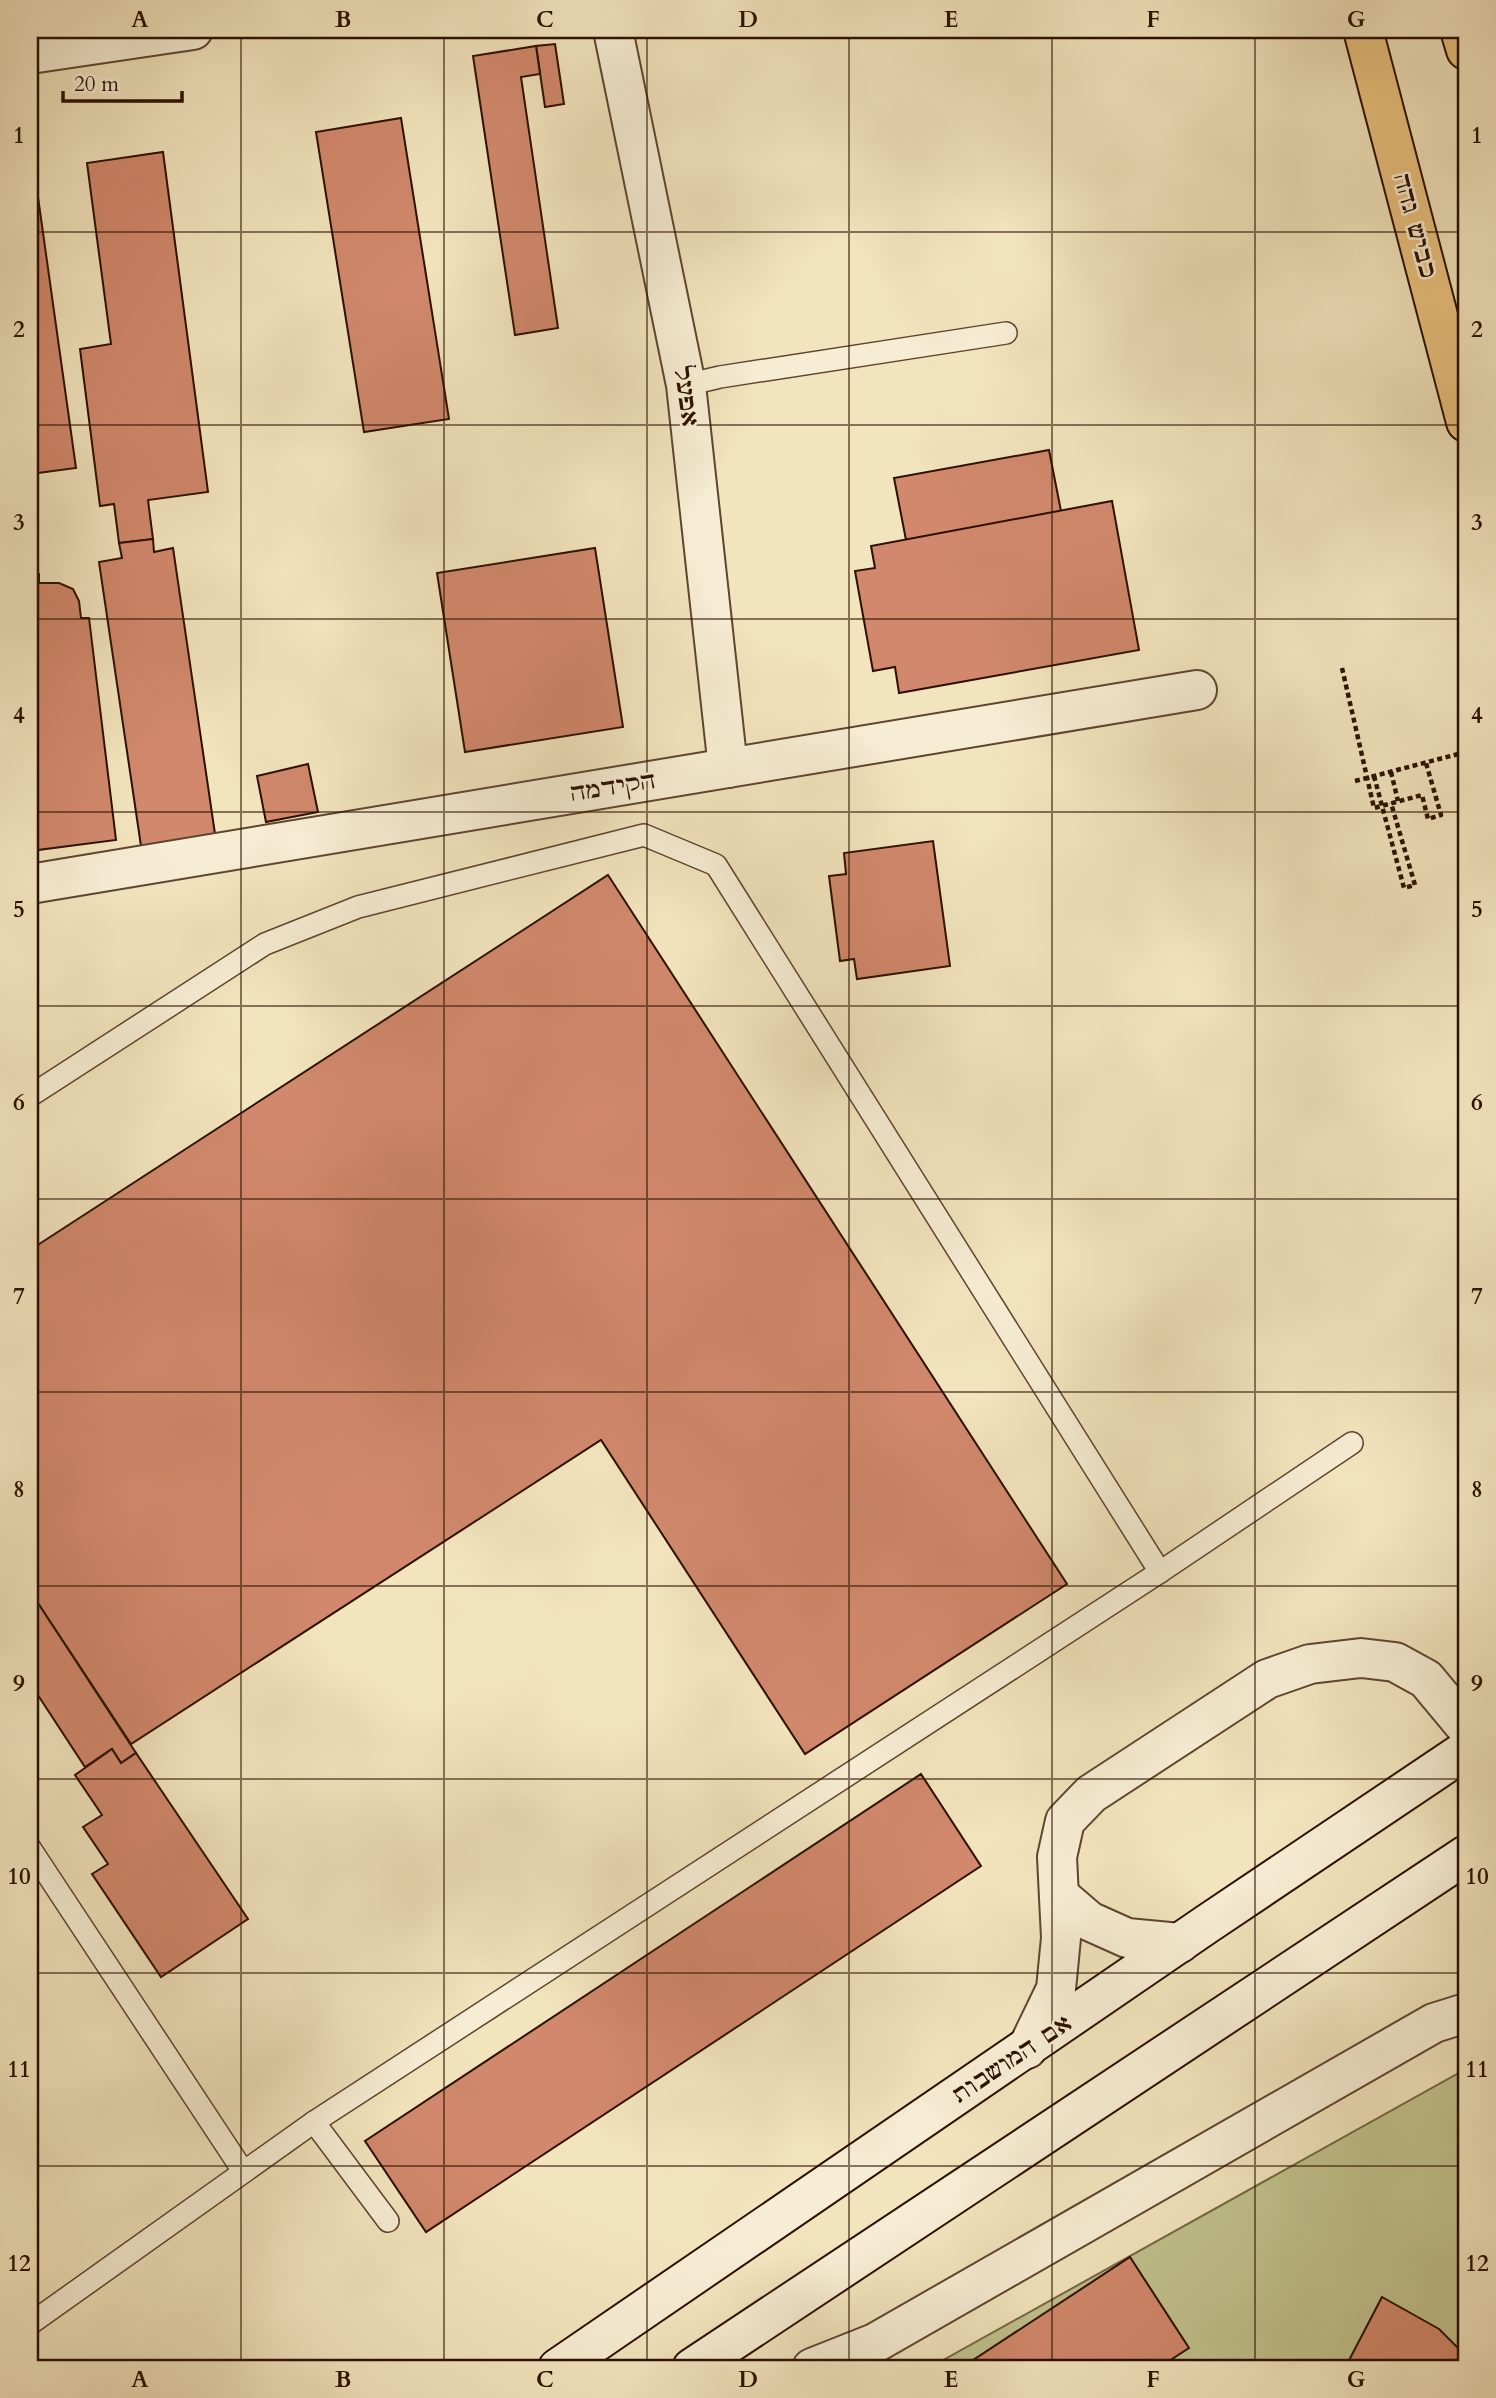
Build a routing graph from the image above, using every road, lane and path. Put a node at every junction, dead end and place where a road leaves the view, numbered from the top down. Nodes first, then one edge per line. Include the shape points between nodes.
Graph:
1 (193, 30) edge
2 (613, 30) edge
3 (1363, 30) edge
4 (1460, 30) edge
5 (1466, 50) edge
6 (30, 54) edge
7 (1006, 333) dead end
8 (686, 385) junction
9 (1466, 422) edge
10 (1342, 668) dead end
11 (1197, 690) dead end
12 (1466, 752) edge
13 (1426, 763) junction
14 (728, 768) junction
15 (1391, 772) junction
16 (1374, 776) junction
17 (1355, 782) dead end
18 (1394, 802) junction
19 (30, 884) edge
20 (30, 1096) edge
21 (1352, 1443) dead end
22 (1160, 1572) junction
23 (1466, 1727) edge
24 (1466, 1750) edge
25 (30, 1848) edge
26 (1466, 1855) edge
27 (1060, 1896) junction
28 (1194, 1934) junction
29 (1466, 2003) edge
30 (1450, 2018) edge
31 (1027, 2049) junction
32 (314, 2122) junction
33 (243, 2171) junction
34 (388, 2221) dead end
35 (30, 2324) edge
36 (558, 2368) edge
37 (692, 2368) edge
38 (813, 2368) edge

1 - 6 street
2 - 8 street, אפעל
3 - 9 highway, כביש גהה
4 - 5 highway
7 - 8 lane
8 - 14 street, אפעל
10 - 18 path via 1374,808
11 - 14 street, הקידמה
12 - 13 path, bridge
13 - 15 path, bridge
13 - 18 path via 1441,815 1428,818 1422,795
14 - 19 street, הקידמה
15 - 16 path, bridge
15 - 18 path
16 - 17 path, bridge
16 - 18 path, bridge via 1404,888 1415,885
20 - 22 lane via 265,944 358,907 644,835 716,865
21 - 22 lane
22 - 32 lane
23 - 27 street via 1426,1679 1395,1662 1361,1658 1310,1664 1267,1679 1091,1794 1065,1821 1057,1857
24 - 28 street, אם המושבות
25 - 33 lane
26 - 37 street
27 - 28 street via 1089,1921 1127,1938
27 - 31 street via 1056,1989
28 - 31 street, אם המושבות
29 - 30 street
30 - 38 street via 875,2343
31 - 36 street, אם המושבות
32 - 33 lane
32 - 34 lane
33 - 35 lane

